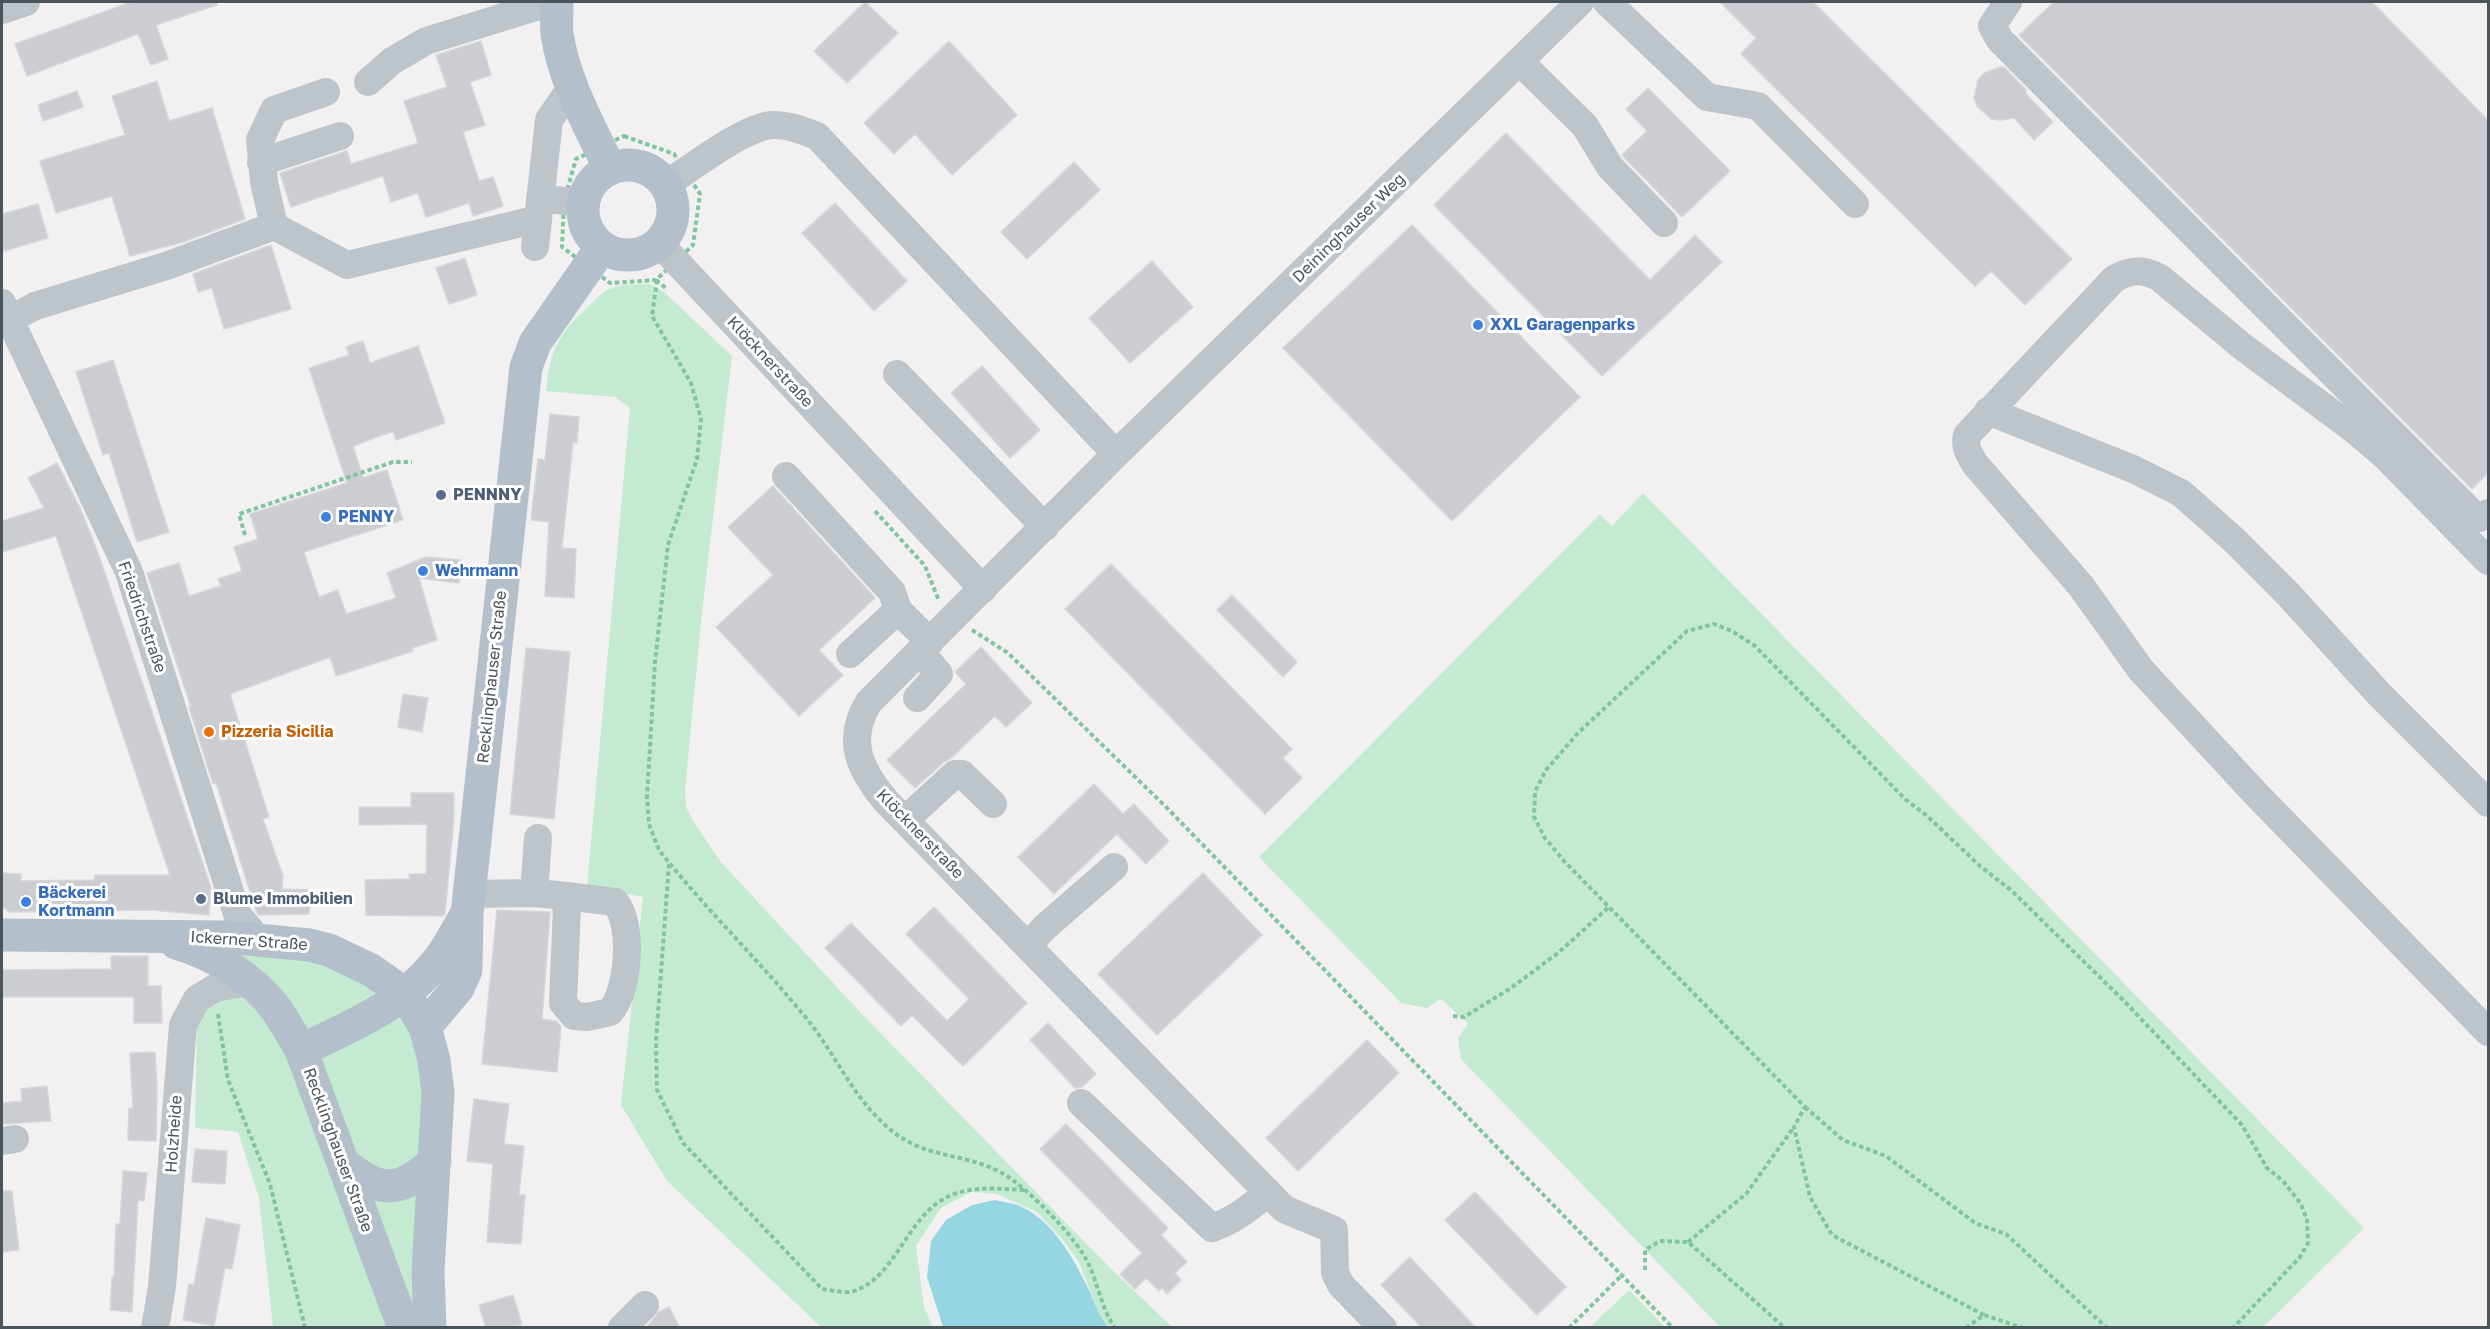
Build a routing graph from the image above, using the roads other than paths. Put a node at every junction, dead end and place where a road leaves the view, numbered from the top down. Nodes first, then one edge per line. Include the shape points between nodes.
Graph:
1 (26, 2) edge
2 (555, 2) edge
3 (1580, 2) edge
4 (1607, 2) edge
5 (2008, 2) edge
6 (2, 10) edge
7 (1520, 62) junction
8 (368, 82) dead end
9 (326, 92) dead end
10 (574, 92) junction
11 (340, 136) dead end
12 (604, 158) junction
13 (261, 162) junction
14 (676, 178) junction
15 (1855, 204) dead end
16 (552, 214) junction
17 (1664, 223) dead end
18 (274, 226) junction
19 (595, 257) junction
20 (664, 261) junction
21 (5, 316) edge
22 (897, 374) dead end
23 (1988, 411) junction
24 (1116, 454) junction
25 (786, 476) dead end
26 (2488, 513) edge
27 (1045, 527) junction
28 (2488, 561) edge
29 (983, 589) junction
30 (898, 610) junction
31 (925, 647) junction
32 (850, 654) dead end
33 (917, 698) dead end
34 (2488, 803) edge
35 (993, 804) dead end
36 (905, 820) junction
37 (538, 838) dead end
38 (1114, 867) dead end
39 (468, 904) junction
40 (2, 935) edge
41 (152, 936) junction
42 (258, 939) junction
43 (1028, 946) junction
44 (248, 981) junction
45 (405, 994) junction
46 (425, 1027) junction
47 (2488, 1032) edge
48 (301, 1050) junction
49 (1080, 1103) dead end
50 (435, 1161) junction
51 (343, 1163) junction
52 (1268, 1192) junction
53 (645, 1305) dead end
54 (155, 1328) edge
55 (404, 1328) edge
56 (430, 1328) edge
57 (622, 1328) edge
58 (1383, 1328) edge

1 - 6 street
2 - 8 street via 426,40
2 - 10 main road via 557,34
3 - 7 street, Deininghauser Weg
4 - 15 street via 1707,97 1758,106
5 - 26 street via 1992,26 2000,39 2473,514 2479,518
7 - 17 street via 1585,126 1610,167
7 - 24 street, Deininghauser Weg
9 - 13 street via 274,110 260,140
10 - 12 main road
10 - 16 street via 564,98 549,120
11 - 13 street
12 - 14 main road via 657,176
12 - 16 main road via 589,189
13 - 18 street
14 - 20 main road
14 - 24 street via 741,137 770,125 793,127 817,136
16 - 18 street via 347,265
16 - 19 main road via 586,227 593,238
18 - 21 street via 166,266
19 - 20 main road via 646,252
19 - 39 main road, Recklinghauser Straße via 535,343 526,367
20 - 29 street, Klöcknerstraße
21 - 42 street, Friedrichstraße via 129,572 237,914
22 - 27 street
23 - 28 street via 2114,279 2125,273 2147,271 2356,431
23 - 34 street via 2133,469 2181,493 2289,594 2372,686
23 - 47 street via 1967,435 1965,443 1975,464 2081,586 2141,670
24 - 27 street, Deininghauser Weg
25 - 30 street via 892,592
27 - 29 street, Deininghauser Weg
29 - 31 street, Klöcknerstraße
30 - 31 street
30 - 32 street
31 - 33 street via 939,674
31 - 36 street, Klöcknerstraße via 869,702 858,730 858,752 868,779
35 - 36 street via 962,774 955,774
36 - 43 street, Klöcknerstraße
37 - 39 street via 546,894
38 - 43 street
39 - 45 main road, Recklinghauser Straße via 442,956
39 - 46 main road, Recklinghauser Straße via 466,970 459,988
40 - 41 main road, Ickerner Straße
41 - 42 main road, Ickerner Straße
41 - 44 main road, Ickerner Straße via 198,950
42 - 45 main road, Ickerner Straße via 328,950 371,970
43 - 52 street, Klöcknerstraße
44 - 48 main road, Ickerner Straße via 276,1009
44 - 54 street, Holzheide via 215,988 197,999 183,1025 162,1287
45 - 46 main road
45 - 48 main road, Recklinghauser Straße via 379,1012
46 - 50 main road via 438,1092
48 - 51 main road, Recklinghauser Straße
49 - 52 street via 1212,1228 1228,1222
50 - 51 main road via 402,1184 385,1187 370,1184
50 - 56 main road via 428,1272
51 - 55 main road, Recklinghauser Straße
52 - 58 street, Klöcknerstraße via 1284,1209 1334,1230 1335,1273 1341,1285
53 - 57 street

